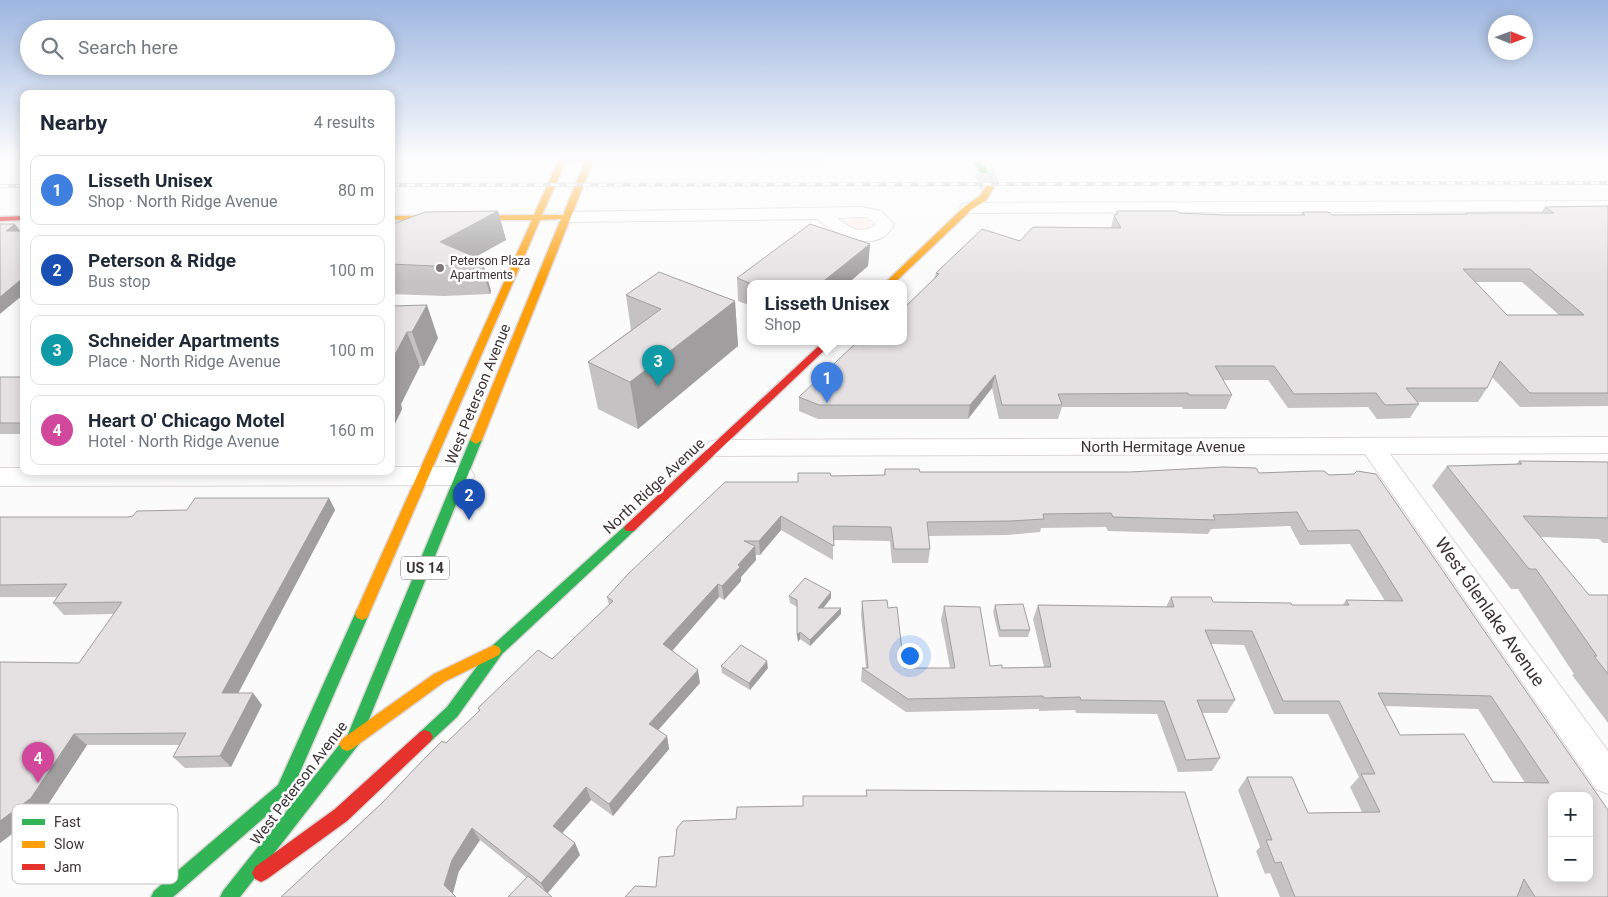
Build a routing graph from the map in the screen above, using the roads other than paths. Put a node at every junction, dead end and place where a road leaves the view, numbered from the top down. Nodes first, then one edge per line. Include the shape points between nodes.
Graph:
1 (544, 201) edge
2 (572, 201) edge
3 (970, 201) edge
4 (979, 201) edge
5 (1608, 206) edge
6 (968, 208) junction
7 (821, 214) dead end
8 (565, 217) junction
9 (0, 218) edge
10 (20, 218) edge
11 (395, 218) edge
12 (536, 218) junction
13 (892, 280) edge
14 (825, 345) edge
15 (1608, 445) edge
16 (1372, 446) junction
17 (717, 448) junction
18 (422, 476) junction
19 (462, 476) junction
20 (0, 477) edge
21 (497, 650) junction
22 (354, 739) junction
23 (315, 768) dead end
24 (1608, 778) edge
25 (300, 779) dead end
26 (284, 790) junction
27 (272, 816) dead end
28 (264, 832) dead end
29 (178, 881) edge
30 (175, 884) edge
31 (233, 895) edge
32 (160, 897) edge

1 - 12 main road, West Peterson Avenue / US 14
2 - 8 main road, West Peterson Avenue / US 14
3 - 6 main road
4 - 6 main road
5 - 6 street
6 - 13 main road
7 - 8 street
8 - 12 main road
8 - 19 main road, West Peterson Avenue / US 14
9 - 10 main road
11 - 12 main road
12 - 18 main road, West Peterson Avenue / US 14
14 - 17 main road, North Ridge Avenue
15 - 16 street, North Hermitage Avenue
16 - 17 street, North Hermitage Avenue
16 - 24 street, West Glenlake Avenue
17 - 21 main road, North Ridge Avenue
18 - 19 street
18 - 20 street
18 - 26 main road, West Peterson Avenue / US 14
19 - 22 main road, West Peterson Avenue / US 14
21 - 22 main road, North Ridge Avenue via 439,678
21 - 31 main road, North Ridge Avenue via 452,712 341,815
22 - 23 main road, North Ridge Avenue
22 - 31 main road, West Peterson Avenue / US 14
25 - 26 main road
26 - 27 main road, West Peterson Avenue
26 - 29 main road, US 14
28 - 31 main road, West Peterson Avenue
30 - 32 main road, US 14

